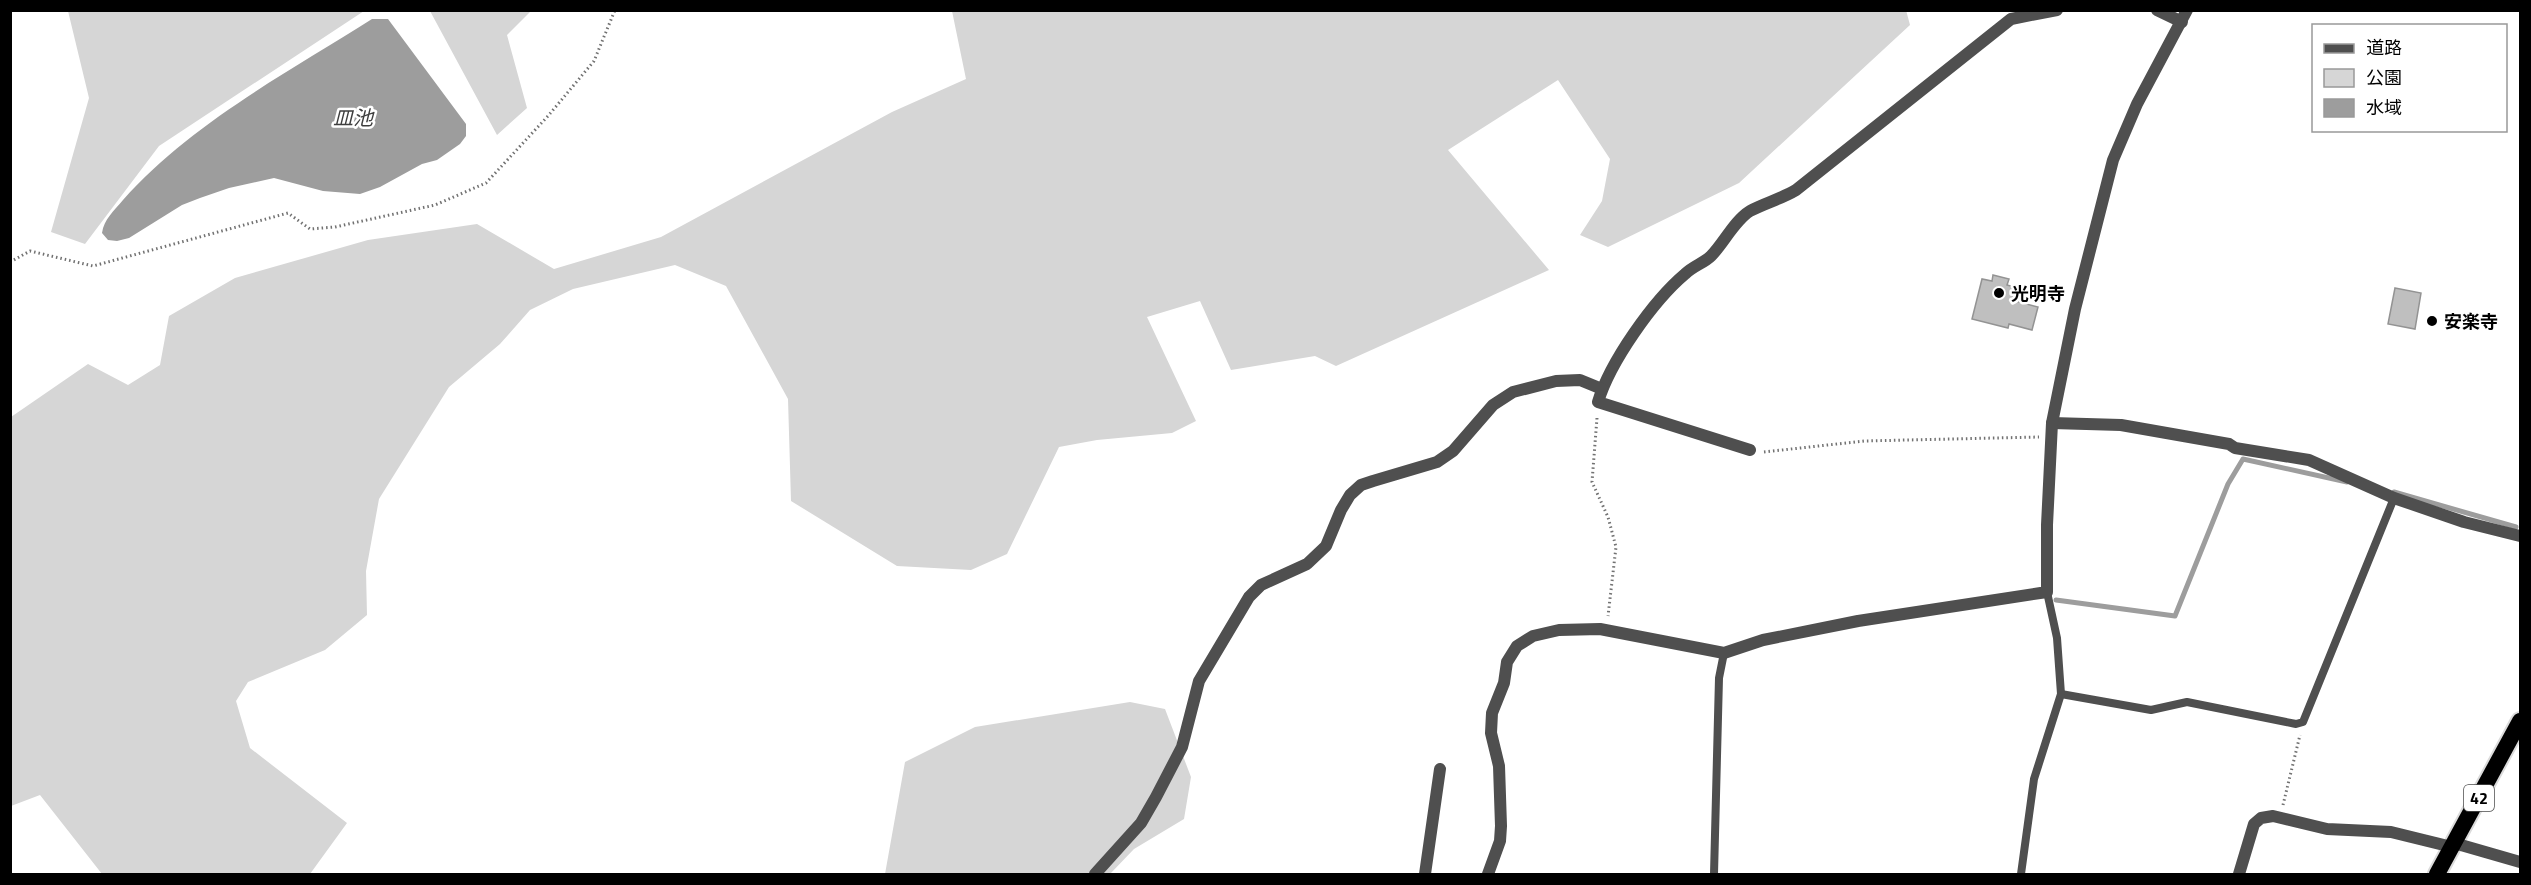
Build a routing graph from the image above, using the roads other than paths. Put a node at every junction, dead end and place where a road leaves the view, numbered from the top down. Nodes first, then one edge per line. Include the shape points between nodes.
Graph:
1 (2056, 10) edge
2 (2157, 10) edge
3 (2185, 16) edge
4 (1600, 395) junction
5 (2052, 428) junction
6 (1750, 450) road end
7 (2394, 498) junction
8 (2520, 536) edge
9 (2047, 592) junction
10 (1724, 653) junction
11 (2061, 694) junction
12 (2520, 721) edge
13 (1440, 769) dead end
14 (2453, 845) junction
15 (2520, 862) edge
16 (1095, 874) edge
17 (1425, 874) edge
18 (1488, 874) edge
19 (1714, 874) edge
20 (2021, 874) edge
21 (2240, 874) edge
22 (2437, 874) edge

1 - 4 street via 2012,19 1796,190 1750,211 1710,258 1696,264 1663,295 1640,325
2 - 3 street
3 - 5 street via 2137,104 2113,160 2075,309
4 - 6 street
4 - 16 street via 1580,380 1556,381 1513,392 1493,405 1453,451 1437,462 1361,485 1350,495 1326,546 1307,564 1261,585 1249,597 1199,681 1182,747 1142,823
5 - 7 street via 2121,425 2309,460
5 - 9 street
7 - 8 street
7 - 11 lane via 2303,722 2296,724 2187,702 2151,710
9 - 10 street via 1858,621 1763,640
9 - 11 lane via 2057,638
10 - 18 street via 1605,630 1559,630 1533,636 1517,646 1492,713 1501,826
10 - 19 lane via 1719,678
11 - 20 lane via 2034,779
12 - 14 highway, 42
13 - 17 street
14 - 15 street
14 - 21 street via 2391,832 2327,829 2280,818 2261,818 2254,824
14 - 22 highway, 42

